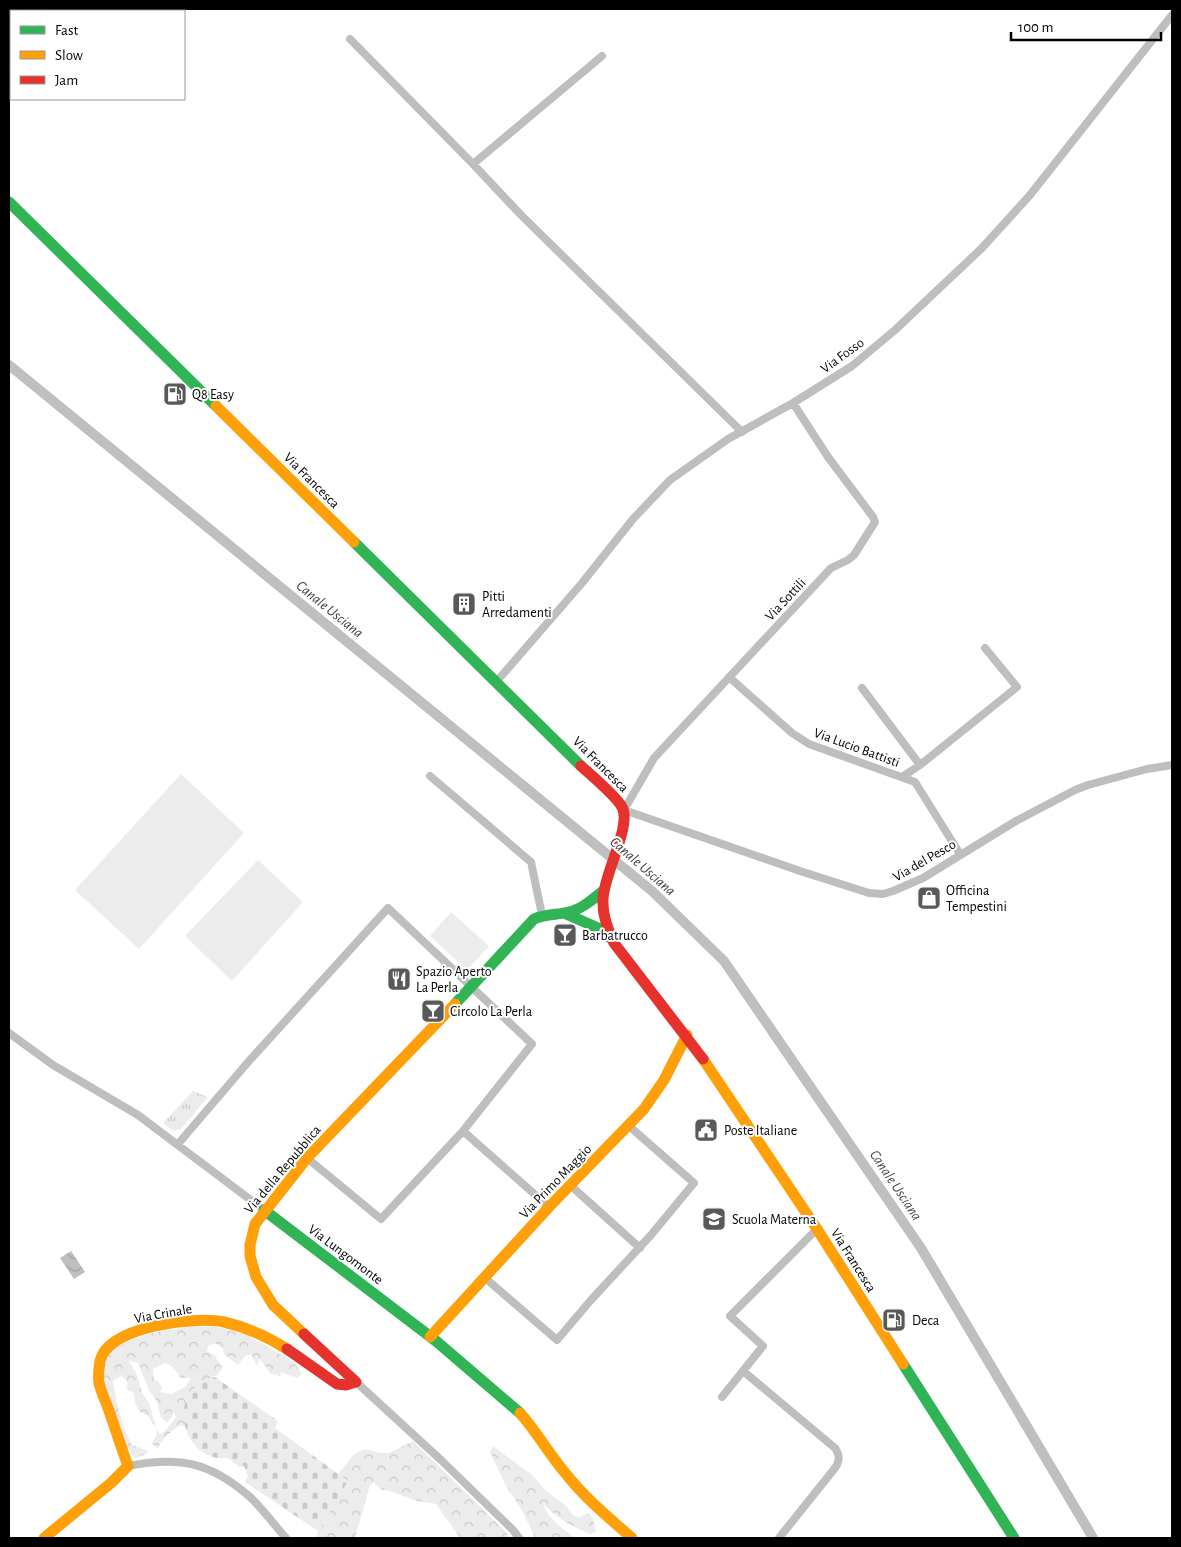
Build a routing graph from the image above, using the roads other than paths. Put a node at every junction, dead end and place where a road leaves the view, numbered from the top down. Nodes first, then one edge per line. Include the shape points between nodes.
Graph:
1 (1172, 15) edge
2 (350, 39) dead end
3 (602, 56) dead end
4 (473, 164) junction
5 (9, 202) edge
6 (793, 403) junction
7 (742, 432) junction
8 (985, 648) dead end
9 (729, 677) junction
10 (497, 681) junction
11 (862, 688) dead end
12 (1172, 765) edge
13 (920, 766) junction
14 (430, 776) dead end
15 (902, 777) junction
16 (624, 810) junction
17 (960, 854) junction
18 (602, 891) junction
19 (602, 911) junction
20 (572, 914) junction
21 (542, 915) junction
22 (614, 943) junction
23 (470, 986) junction
24 (9, 1032) edge
25 (687, 1035) junction
26 (628, 1126) junction
27 (463, 1131) junction
28 (178, 1144) junction
29 (307, 1158) junction
30 (570, 1185) junction
31 (549, 1207) junction
32 (264, 1210) junction
33 (817, 1229) junction
34 (640, 1248) junction
35 (484, 1277) junction
36 (433, 1339) junction
37 (743, 1371) junction
38 (356, 1382) junction
39 (722, 1397) dead end
40 (128, 1466) junction
41 (44, 1538) edge
42 (286, 1538) edge
43 (518, 1538) edge
44 (632, 1538) edge
45 (779, 1538) edge
46 (1014, 1538) edge

1 - 6 street, Via Fosso via 1030,195 982,248 852,366
2 - 4 street
3 - 4 street
4 - 7 street
5 - 10 street, Via Francesca
6 - 7 street, Via Fosso
6 - 9 street, Via Sottili via 875,522 854,555 830,568
7 - 10 street, Via Fosso via 670,480 633,519
8 - 13 street via 1017,687
9 - 15 street, Via Lucio Battisti via 792,733 810,744
9 - 16 street, Via Sottili via 654,758
10 - 16 street, Via Francesca via 613,795
11 - 13 street
12 - 17 street, Via del Pesco via 1088,785
13 - 15 street
14 - 21 street via 531,862
15 - 17 street, Via Lucio Battisti via 915,782
16 - 17 street, Via del Pesco via 869,893 883,894 906,886
16 - 18 street, Via Francesca via 624,827
18 - 19 street, Via Francesca
18 - 20 street
19 - 20 street
19 - 22 street, Via Francesca via 606,929
20 - 21 street
20 - 22 street via 598,928
21 - 23 street, Via della Repubblica via 534,919
22 - 25 street, Via Francesca
23 - 27 street via 532,1044
23 - 28 street via 388,908
23 - 29 street, Via della Repubblica
24 - 28 street, Via Lungomonte via 53,1065 138,1115
25 - 26 street, Via Primo Maggio via 654,1095
25 - 33 street, Via Francesca
26 - 30 street, Via Primo Maggio
26 - 34 street via 694,1183
27 - 29 street via 381,1219
27 - 31 street
28 - 32 street, Via Lungomonte
29 - 32 street, Via della Repubblica
30 - 31 street, Via Primo Maggio
30 - 34 street
31 - 35 street, Via Primo Maggio
32 - 36 street, Via Lungomonte
32 - 38 street, Via della Repubblica via 251,1231 249,1244 262,1290 273,1305
33 - 37 street via 730,1316 763,1346
33 - 46 street, Via Francesca
34 - 35 street via 558,1340
35 - 36 street, Via Primo Maggio
36 - 44 street, Via Lungomonte via 516,1408 567,1476 599,1510
37 - 39 street
37 - 45 street via 838,1453 835,1468
38 - 40 street, Via Crinale via 350,1386 336,1384 279,1345 232,1324 193,1321 130,1333 111,1343 103,1352 99,1370 99,1383
38 - 43 street, Via della Repubblica via 441,1460
40 - 41 street
40 - 42 street via 173,1461 206,1468 251,1498

